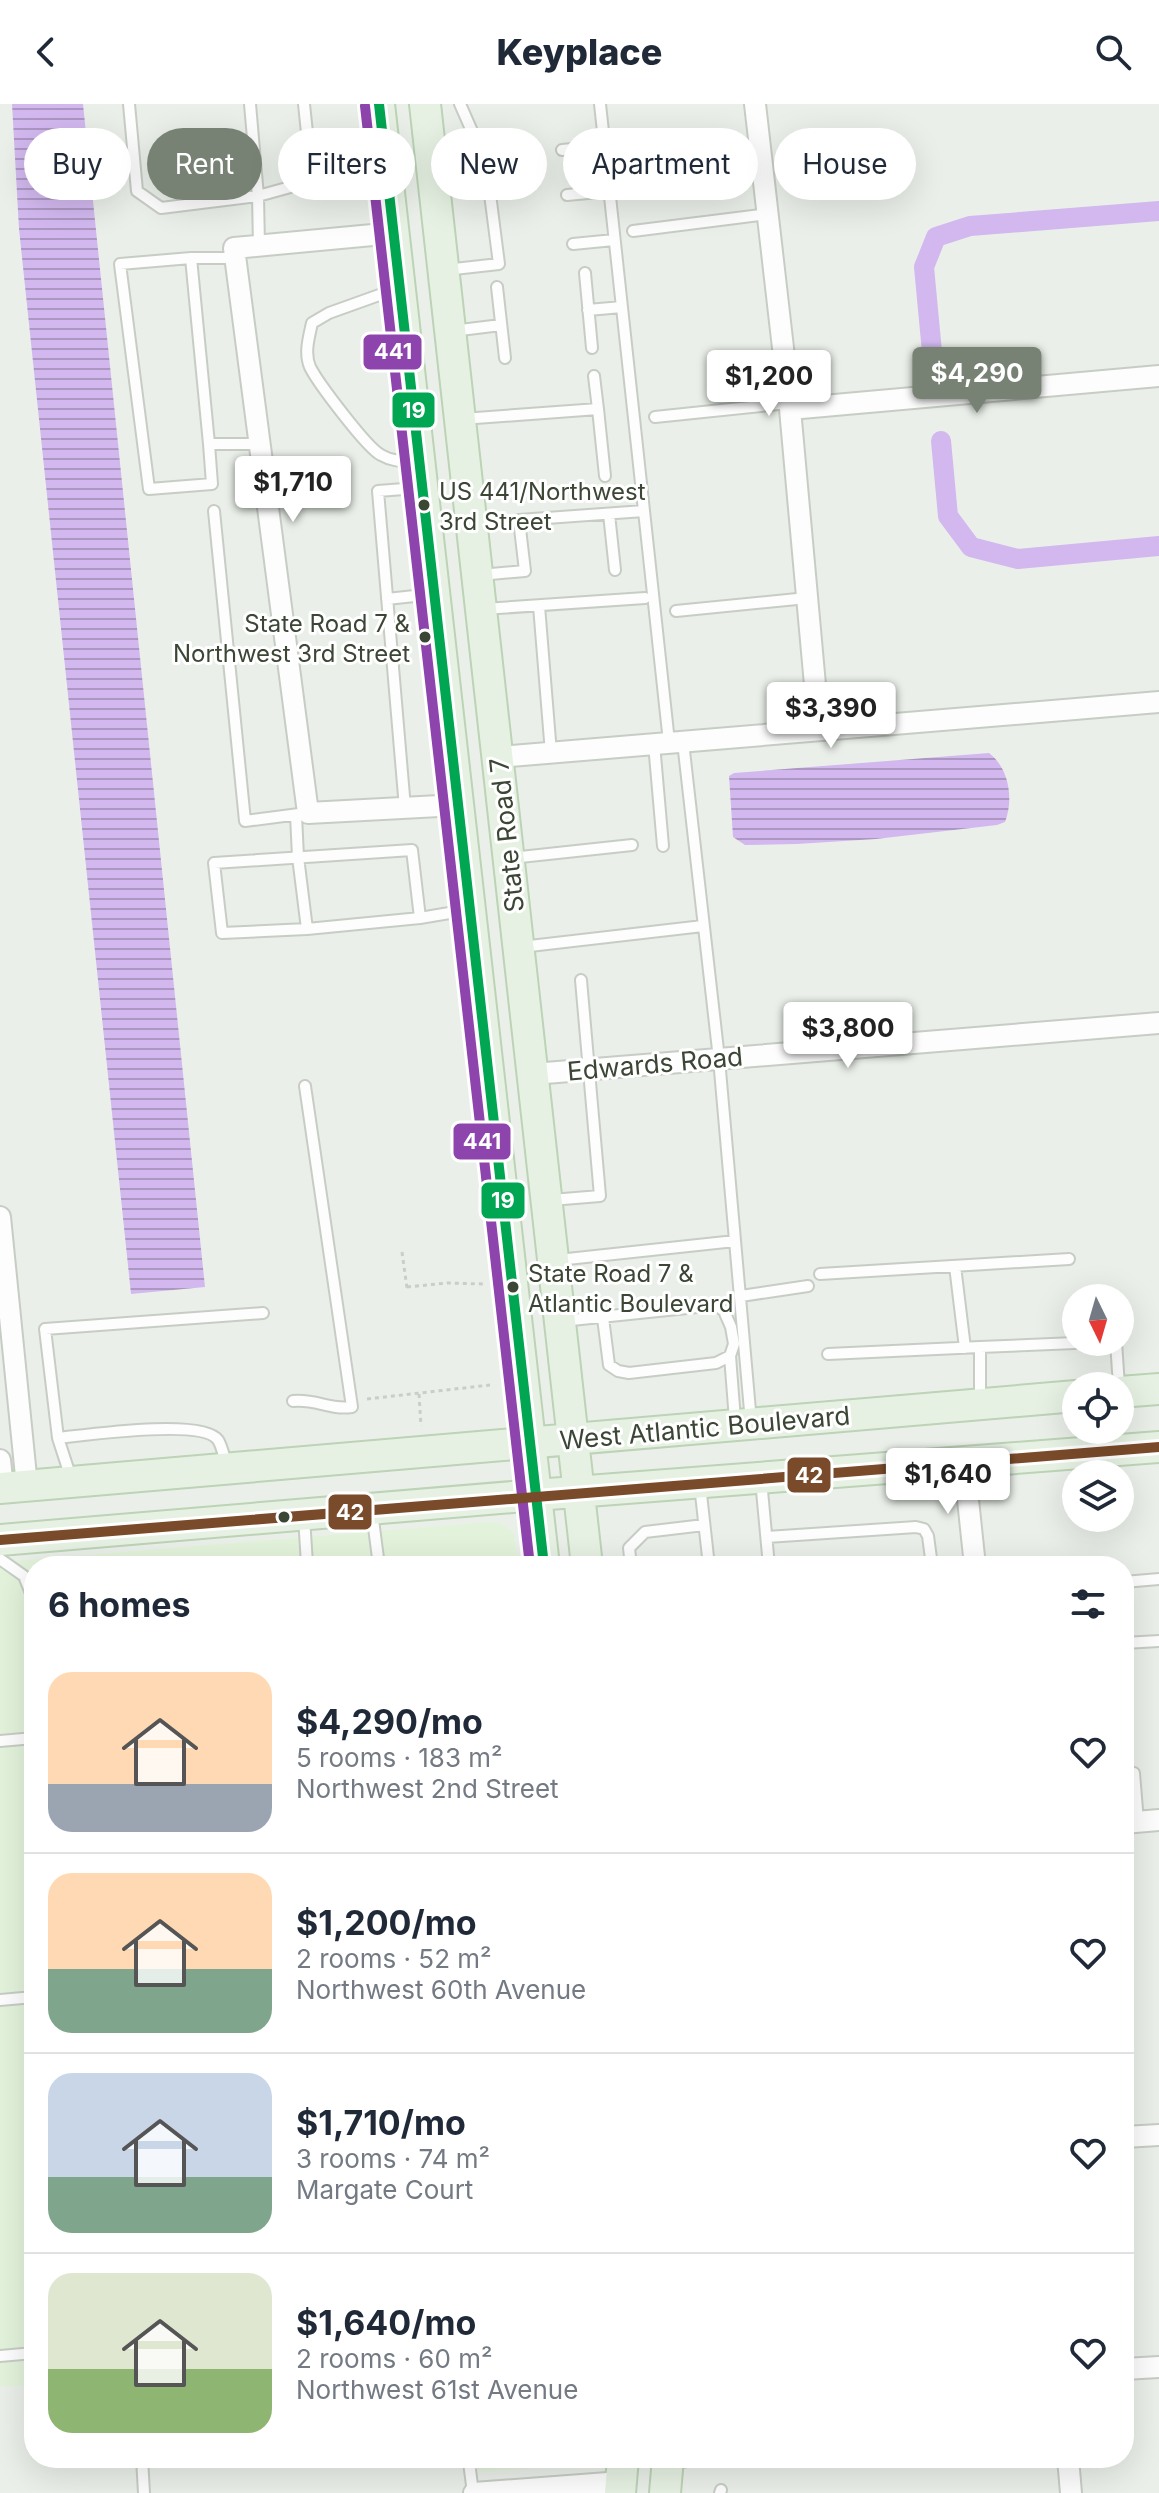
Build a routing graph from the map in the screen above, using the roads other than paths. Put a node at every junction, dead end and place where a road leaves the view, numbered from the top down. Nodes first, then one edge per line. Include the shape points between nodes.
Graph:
1 (129, 104) edge
2 (250, 104) edge
3 (304, 104) edge
4 (379, 104) edge
5 (425, 104) edge
6 (460, 104) edge
7 (600, 104) edge
8 (755, 104) edge
9 (252, 128) edge
10 (602, 128) edge
11 (262, 195) edge
12 (147, 198) edge
13 (149, 200) edge
14 (226, 200) edge
15 (258, 200) edge
16 (610, 200) edge
17 (768, 214) junction
18 (633, 231) dead end
19 (394, 233) junction
20 (614, 240) junction
21 (573, 244) dead end
22 (259, 246) junction
23 (191, 258) junction
24 (236, 258) junction
25 (443, 270) junction
26 (585, 273) dead end
27 (400, 287) junction
28 (497, 287) dead end
29 (622, 307) junction
30 (588, 310) junction
31 (501, 325) junction
32 (450, 331) junction
33 (592, 348) dead end
34 (505, 358) dead end
35 (594, 376) dead end
36 (1159, 376) edge
37 (790, 406) junction
38 (598, 409) junction
39 (655, 417) dead end
40 (460, 420) junction
41 (209, 444) junction
42 (260, 444) junction
43 (422, 475) junction
44 (605, 476) dead end
45 (214, 511) dead end
46 (644, 511) junction
47 (609, 514) junction
48 (615, 570) dead end
49 (478, 576) junction
50 (435, 594) junction
51 (645, 598) dead end
52 (807, 598) junction
53 (387, 599) junction
54 (539, 606) junction
55 (482, 609) junction
56 (676, 611) dead end
57 (446, 685) junction
58 (1159, 702) edge
59 (819, 729) junction
60 (669, 742) junction
61 (551, 753) junction
62 (499, 757) junction
63 (458, 805) junction
64 (405, 808) junction
65 (302, 814) junction
66 (632, 845) dead end
67 (663, 846) dead end
68 (298, 857) junction
69 (509, 859) junction
70 (513, 893) junction
71 (469, 910) junction
72 (420, 918) junction
73 (703, 926) junction
74 (307, 929) junction
75 (519, 947) junction
76 (581, 980) dead end
77 (1159, 1023) edge
78 (719, 1059) junction
79 (589, 1069) junction
80 (533, 1074) junction
81 (305, 1086) dead end
82 (547, 1200) junction
83 (0, 1217) edge
84 (735, 1241) junction
85 (1069, 1259) dead end
86 (554, 1260) junction
87 (955, 1266) junction
88 (820, 1274) dead end
89 (808, 1286) dead end
90 (741, 1296) junction
91 (263, 1313) dead end
92 (603, 1318) junction
93 (560, 1321) junction
94 (1062, 1344) edge
95 (980, 1347) junction
96 (965, 1348) junction
97 (828, 1354) dead end
98 (730, 1356) junction
99 (9, 1377) edge
100 (1159, 1389) edge
101 (1134, 1391) edge
102 (1062, 1397) edge
103 (293, 1401) dead end
104 (980, 1404) junction
105 (743, 1425) junction
106 (58, 1438) junction
107 (573, 1439) junction
108 (529, 1443) junction
109 (1159, 1447) edge
110 (964, 1462) junction
111 (228, 1469) junction
112 (761, 1478) junction
113 (7, 1481) edge
114 (73, 1482) junction
115 (699, 1483) junction
116 (578, 1493) junction
117 (536, 1495) junction
118 (372, 1509) junction
119 (304, 1515) junction
120 (704, 1525) junction
121 (767, 1537) junction
122 (0, 1540) edge
123 (307, 1556) edge
124 (378, 1556) edge
125 (543, 1556) edge
126 (586, 1556) edge
127 (630, 1556) edge
128 (708, 1556) edge
129 (768, 1556) edge
130 (931, 1556) edge
131 (974, 1556) edge
132 (0, 1559) edge
133 (24, 1576) edge
134 (1159, 1579) edge
135 (1134, 1581) edge
136 (1159, 1641) edge
137 (1134, 1642) edge
138 (24, 1739) edge
139 (0, 1741) edge
140 (1134, 1773) dead end
141 (1140, 1821) edge
142 (24, 1998) edge
143 (0, 2000) edge
144 (1159, 2135) edge
145 (1134, 2136) edge
146 (24, 2354) edge
147 (0, 2356) edge
148 (1159, 2367) edge
149 (1134, 2368) edge
150 (143, 2468) edge
151 (470, 2468) edge
152 (1069, 2468) edge
153 (625, 2482) edge
154 (503, 2492) edge
155 (144, 2493) edge
156 (473, 2493) edge
157 (1071, 2493) edge

1 - 12 lane via 137,191
2 - 9 lane
3 - 11 lane via 312,181
4 - 19 main road, State Road 7
5 - 25 main road, State Road 7
6 - 25 lane via 486,163 499,264
7 - 10 lane
8 - 17 street
13 - 14 lane via 161,208
15 - 22 lane
16 - 20 lane
17 - 18 lane
17 - 37 street
19 - 22 street
19 - 25 main road via 426,245
19 - 27 main road, State Road 7
20 - 21 lane
20 - 29 lane
22 - 24 street via 234,248
23 - 24 lane
23 - 41 lane
23 - 41 lane via 120,264 149,489 212,484
24 - 42 street
25 - 32 main road, State Road 7
26 - 30 lane
27 - 43 main road, State Road 7
27 - 43 lane via 312,323 309,365 366,444
28 - 31 lane
29 - 30 lane
29 - 46 lane
30 - 33 lane
31 - 32 lane
31 - 34 lane
32 - 40 main road, State Road 7
35 - 38 lane
36 - 37 street
37 - 39 lane
37 - 52 street
38 - 40 lane
38 - 44 lane
40 - 49 main road, State Road 7
41 - 42 lane
42 - 65 street
43 - 50 main road, State Road 7
43 - 53 lane via 378,491
45 - 65 lane via 245,821
46 - 47 lane
46 - 60 lane
47 - 48 lane
47 - 49 lane via 519,520 525,571
49 - 55 main road, State Road 7
50 - 53 lane
50 - 57 main road, State Road 7
51 - 54 lane
52 - 56 lane
52 - 59 street
53 - 64 lane
54 - 55 lane
54 - 61 lane
55 - 62 main road, State Road 7
57 - 62 main road via 470,734
57 - 63 main road, State Road 7
58 - 59 street
59 - 60 street
60 - 61 street
60 - 67 lane
60 - 73 lane
61 - 62 street
62 - 69 main road, State Road 7
63 - 64 street
63 - 70 main road via 489,830
63 - 71 main road, State Road 7
64 - 65 street
65 - 68 lane
66 - 69 lane
68 - 72 lane via 412,850
68 - 74 lane
68 - 74 lane via 214,863 222,933
69 - 70 main road, State Road 7
70 - 75 main road, State Road 7
71 - 72 lane
71 - 108 main road, State Road 7
72 - 74 lane
73 - 75 lane
73 - 78 lane
75 - 80 main road, State Road 7
76 - 79 lane
77 - 78 street, Edwards Road
78 - 79 street, Edwards Road
78 - 84 lane
79 - 80 street, Edwards Road
79 - 82 lane via 600,1196
80 - 82 main road, State Road 7
81 - 103 lane via 352,1407
82 - 86 main road, State Road 7
83 - 99 street
84 - 86 lane
84 - 90 lane
85 - 87 lane
86 - 93 main road, State Road 7
87 - 88 lane
87 - 96 lane
89 - 90 lane
90 - 105 lane
91 - 106 lane via 45,1329
92 - 93 lane
92 - 98 lane via 716,1305 731,1327
92 - 98 lane via 609,1365 618,1371 716,1363
93 - 107 main road, State Road 7
94 - 95 lane
95 - 96 lane
95 - 104 lane
96 - 97 lane
98 - 105 lane
99 - 113 street
100 - 101 main road
102 - 104 main road, West Atlantic Boulevard
104 - 105 main road, West Atlantic Boulevard
105 - 107 main road, West Atlantic Boulevard
106 - 111 lane via 204,1430 218,1439
106 - 114 lane
107 - 108 main road, West Atlantic Boulevard
107 - 116 main road, State Road 7
108 - 111 main road, West Atlantic Boulevard
108 - 117 main road, State Road 7
109 - 110 main road, West Atlantic Boulevard
110 - 112 main road, West Atlantic Boulevard
110 - 131 street
111 - 114 main road, West Atlantic Boulevard
112 - 115 main road, West Atlantic Boulevard
112 - 121 lane
113 - 114 main road, West Atlantic Boulevard
115 - 116 main road, West Atlantic Boulevard
115 - 120 lane
116 - 117 main road, West Atlantic Boulevard
116 - 126 main road, State Road 7
117 - 118 main road, West Atlantic Boulevard
117 - 125 main road, State Road 7
118 - 119 main road, West Atlantic Boulevard
118 - 124 lane
119 - 122 main road, West Atlantic Boulevard
119 - 123 lane
120 - 127 lane via 645,1532 629,1548
120 - 128 lane
121 - 129 lane
121 - 130 lane via 916,1527 928,1536
132 - 133 lane
134 - 135 lane
136 - 137 lane
138 - 139 lane
140 - 141 lane
142 - 143 lane
144 - 145 street
146 - 147 lane
148 - 149 street
150 - 155 lane
151 - 156 lane
152 - 157 street
153 - 154 street
154 - 156 street

